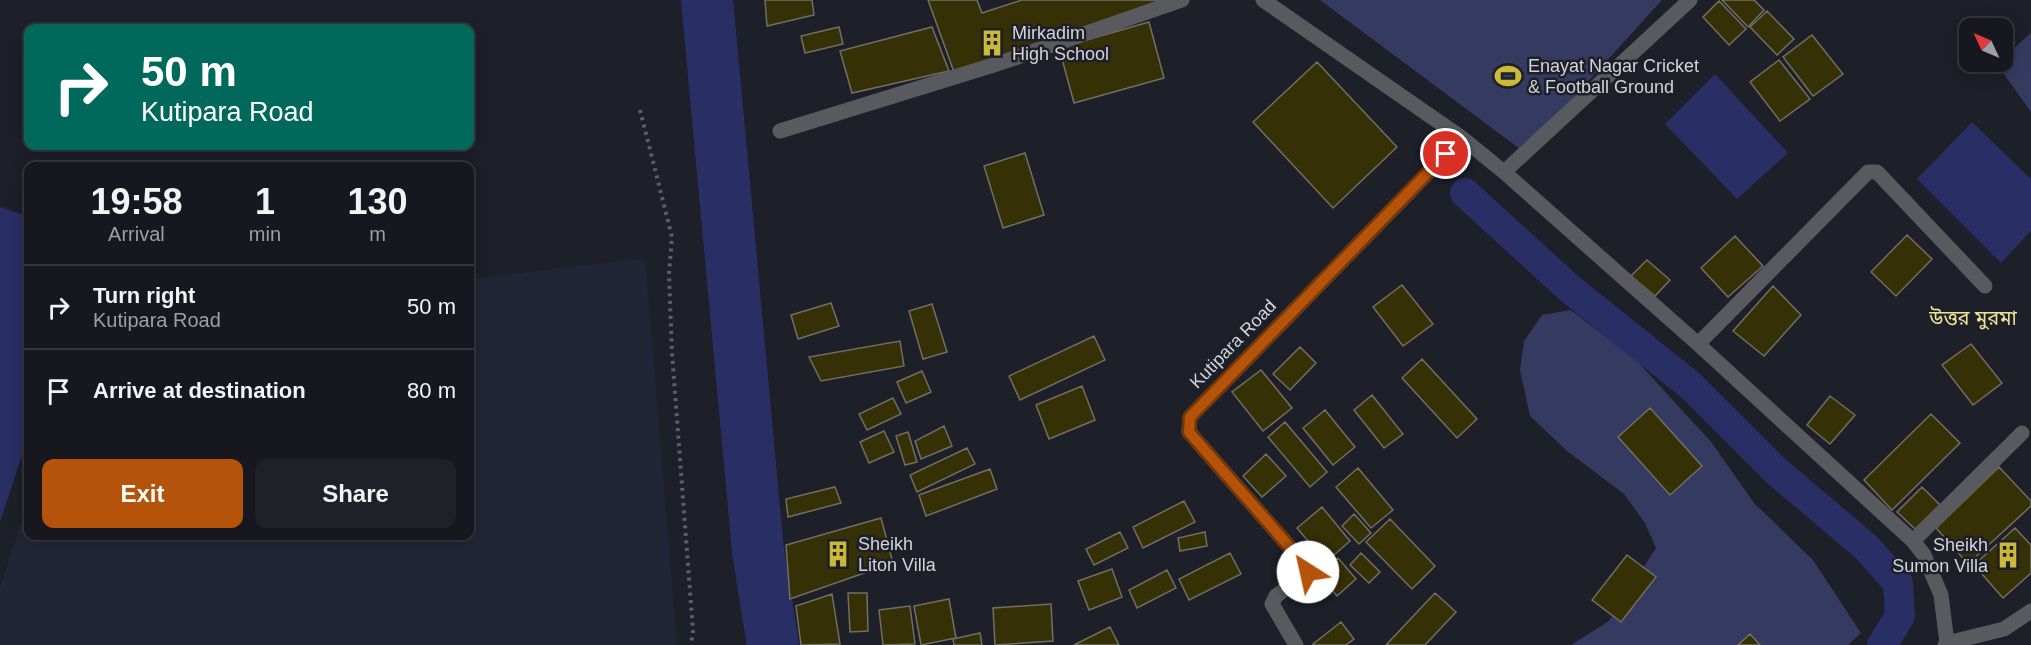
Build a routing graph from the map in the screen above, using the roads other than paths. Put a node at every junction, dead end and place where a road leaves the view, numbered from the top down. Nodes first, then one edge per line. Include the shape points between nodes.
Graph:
1 (1182, 0) edge
2 (1263, 0) edge
3 (1690, 0) edge
4 (780, 131) dead end
5 (1462, 138) junction
6 (1504, 172) junction
7 (1985, 286) dead end
8 (1698, 344) junction
9 (2022, 433) dead end
10 (1913, 541) junction
11 (2031, 611) edge
12 (1946, 644) edge
13 (1296, 645) edge

1 - 4 street via 1000,63
2 - 5 street
3 - 6 street
5 - 6 street
5 - 13 street, Kutipara Road via 1190,417 1189,432 1308,568 1272,604
6 - 8 street
7 - 8 street via 1877,172 1868,172
8 - 10 street
9 - 10 street
10 - 12 street via 1924,555 1941,595
11 - 12 street via 2004,629

